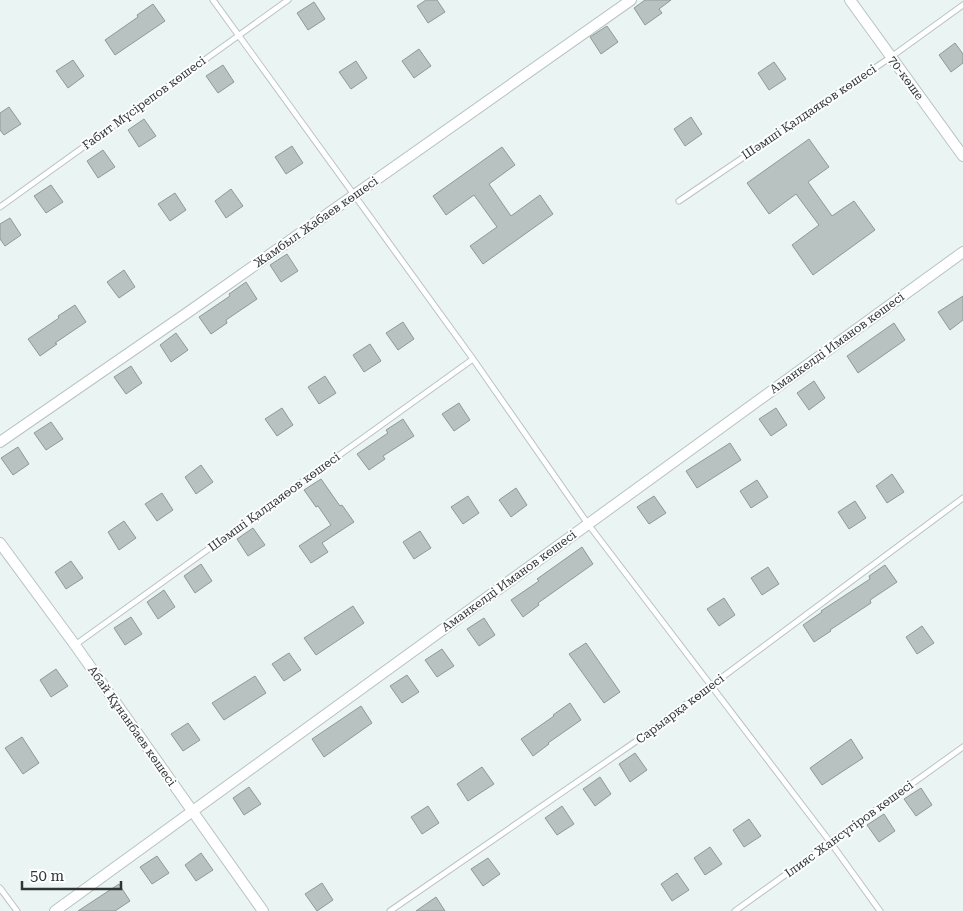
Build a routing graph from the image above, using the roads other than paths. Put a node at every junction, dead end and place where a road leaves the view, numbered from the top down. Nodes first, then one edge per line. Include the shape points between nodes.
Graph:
1 (213, 0) edge
2 (288, 0) edge
3 (631, 0) edge
4 (850, 0) edge
5 (963, 5) edge
6 (238, 35) junction
7 (891, 57) junction
8 (963, 156) edge
9 (355, 195) junction
10 (679, 201) dead end
11 (0, 207) edge
12 (963, 252) edge
13 (473, 359) junction
14 (0, 442) edge
15 (963, 498) edge
16 (588, 524) junction
17 (0, 543) edge
18 (75, 645) junction
19 (710, 686) junction
20 (963, 747) edge
21 (192, 811) junction
22 (831, 843) junction
23 (0, 888) edge
24 (17, 911) edge
25 (55, 911) edge
26 (263, 911) edge
27 (390, 911) edge
28 (734, 911) edge
29 (880, 911) edge

1 - 6 lane
2 - 6 lane, Ғабит Мүсірепов көшесі
3 - 9 street, Жамбыл Жабаев көшесі
4 - 7 street, 70-көше
5 - 7 lane, Шәмші Қалдаяқов көшесі
6 - 9 lane
6 - 11 lane, Ғабит Мүсірепов көшесі
7 - 8 street, 70-көше
7 - 10 lane, Шәмші Қалдаяқов көшесі
9 - 13 lane
9 - 14 street, Жамбыл Жабаев көшесі
12 - 16 street, Аманкелді Иманов көшесі
13 - 16 lane
13 - 18 lane, Шәмші Қалдаяөов көшесі
15 - 19 lane, Сарыарқа көшесі
16 - 19 lane
16 - 21 street, Аманкелді Иманов көшесі
17 - 18 street, Абай Құнанбаев көшесі
18 - 21 street, Абай Құнанбаев көшесі
19 - 22 lane
19 - 27 lane, Сарыарқа көшесі via 635,742
20 - 22 lane, Ілияс Жансүгіров көшесі
21 - 25 street, Аманкелді Иманов көшесі
21 - 26 street, Абай Құнанбаев көшесі
22 - 28 lane, Ілияс Жансүгіров көшесі
22 - 29 lane
23 - 24 lane

